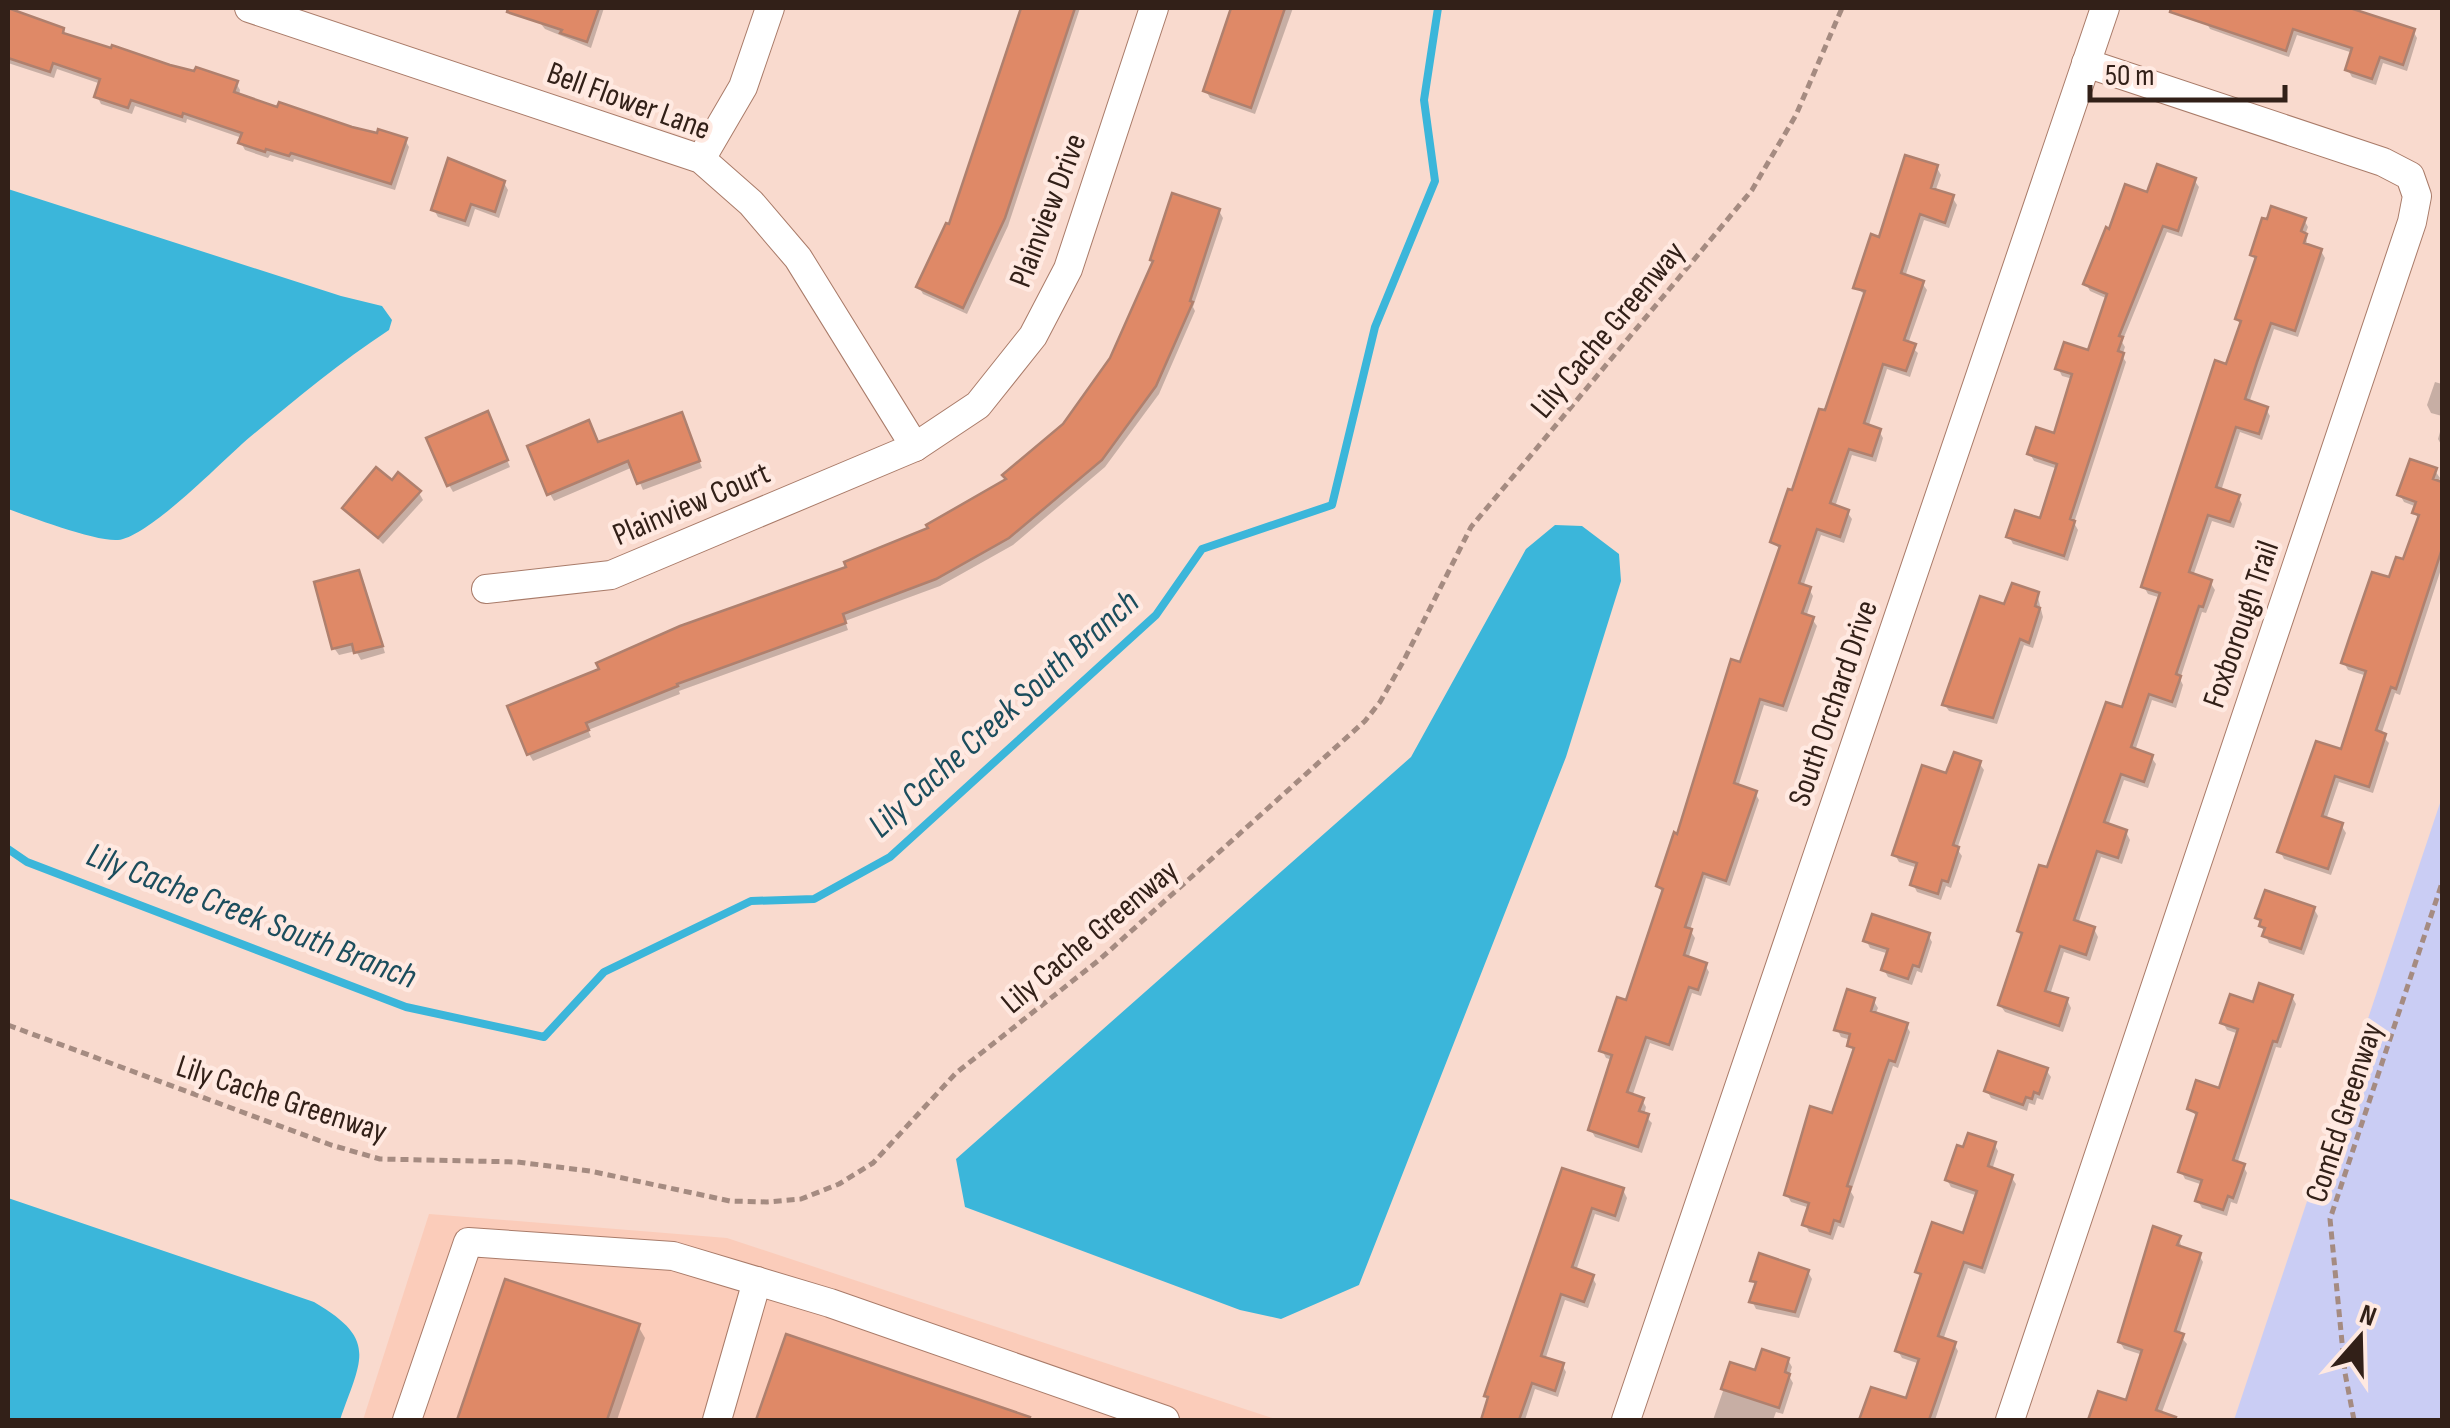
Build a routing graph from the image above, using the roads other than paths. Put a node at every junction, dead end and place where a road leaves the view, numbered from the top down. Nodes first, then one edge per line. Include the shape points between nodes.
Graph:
1 (249, 8) edge
2 (770, 8) edge
3 (1154, 8) edge
4 (2105, 8) edge
5 (2086, 62) junction
6 (702, 159) junction
7 (915, 447) junction
8 (486, 589) dead end
9 (757, 1281) junction
10 (407, 1420) edge
11 (718, 1420) edge
12 (1166, 1420) edge
13 (1626, 1420) edge
14 (2010, 1420) edge

1 - 6 street, Bell Flower Lane
2 - 6 street via 744,87
3 - 7 street, Plainview Drive via 1068,269 1033,336 978,405
4 - 5 street, South Orchard Drive
5 - 13 street, South Orchard Drive
5 - 14 street, Foxborough Trail via 2384,162 2410,176 2416,196
6 - 7 street, Bell Flower Lane via 798,258
7 - 8 street, Plainview Court via 611,575
9 - 10 street via 673,1256 468,1242
9 - 11 street
9 - 12 street

